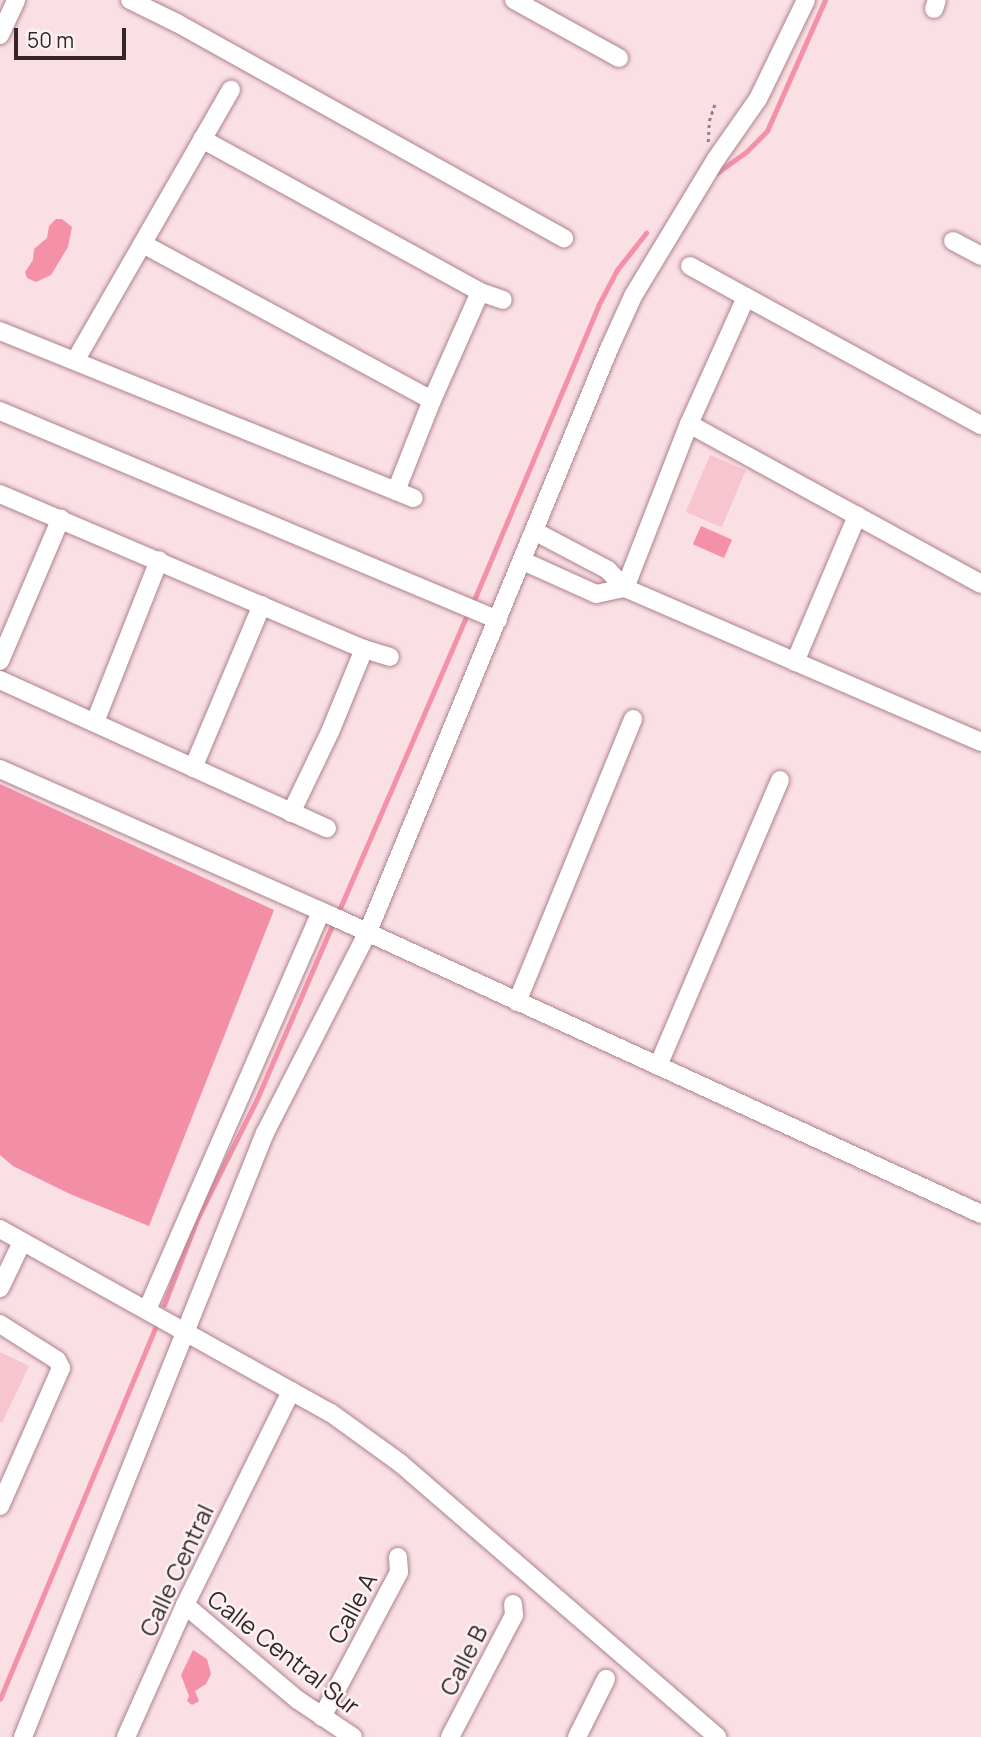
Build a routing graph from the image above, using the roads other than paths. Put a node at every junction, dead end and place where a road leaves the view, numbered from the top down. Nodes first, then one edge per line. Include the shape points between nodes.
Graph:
1 (16, 0) edge
2 (130, 0) edge
3 (514, 0) edge
4 (806, 0) edge
5 (0, 36) edge
6 (618, 58) dead end
7 (232, 90) dead end
8 (202, 139) junction
9 (564, 238) dead end
10 (953, 241) dead end
11 (143, 244) junction
12 (981, 256) edge
13 (690, 266) dead end
14 (480, 292) junction
15 (746, 297) junction
16 (503, 300) dead end
17 (0, 331) edge
18 (75, 362) junction
19 (432, 400) junction
20 (0, 411) edge
21 (689, 424) junction
22 (981, 425) edge
23 (396, 491) junction
24 (0, 494) edge
25 (414, 498) dead end
26 (857, 516) junction
27 (61, 518) junction
28 (536, 531) junction
29 (159, 560) junction
30 (523, 561) junction
31 (981, 584) edge
32 (625, 589) junction
33 (262, 605) junction
34 (490, 617) junction
35 (363, 649) junction
36 (390, 657) dead end
37 (0, 661) edge
38 (795, 662) junction
39 (0, 680) edge
40 (633, 719) dead end
41 (95, 722) junction
42 (981, 742) edge
43 (193, 768) junction
44 (0, 769) edge
45 (780, 780) dead end
46 (291, 813) junction
47 (327, 828) dead end
48 (334, 917) junction
49 (367, 934) junction
50 (517, 1002) junction
51 (657, 1066) junction
52 (981, 1214) edge
53 (0, 1229) edge
54 (22, 1242) junction
55 (0, 1288) edge
56 (147, 1310) junction
57 (0, 1324) edge
58 (186, 1331) junction
59 (290, 1391) junction
60 (0, 1506) edge
61 (398, 1558) dead end
62 (513, 1604) dead end
63 (185, 1605) junction
64 (606, 1679) dead end
65 (322, 1717) junction
66 (23, 1737) edge
67 (126, 1737) edge
68 (353, 1737) edge
69 (450, 1737) edge
70 (578, 1737) edge
71 (717, 1737) edge

1 - 5 street
2 - 9 street
3 - 6 street
4 - 28 street via 758,99 633,296
7 - 8 street
8 - 11 street
8 - 14 street
10 - 12 street
11 - 18 street
11 - 19 street
13 - 15 street
14 - 16 street
14 - 19 street
15 - 21 street
15 - 22 street
17 - 18 street
18 - 23 street
19 - 23 street
20 - 34 street
21 - 26 street
21 - 32 street
23 - 25 street
24 - 27 street
26 - 31 street
26 - 38 street
27 - 29 street
27 - 37 street
28 - 30 street
28 - 32 street via 608,570
29 - 33 street
29 - 41 street
30 - 32 street via 596,594
30 - 34 street
32 - 38 street
33 - 35 street
33 - 43 street
34 - 49 street
35 - 36 street
35 - 46 street
38 - 42 street
39 - 41 street
40 - 50 street
41 - 43 street
43 - 46 street
44 - 48 street
45 - 51 street
46 - 47 street
48 - 49 street
48 - 56 street
49 - 50 street
49 - 58 street via 265,1133
50 - 51 street
51 - 52 street
53 - 54 street
54 - 55 street
54 - 56 street
56 - 58 street
57 - 60 street via 57,1360 61,1368
58 - 59 street
58 - 66 street
59 - 63 street, Calle Central
59 - 71 street via 331,1413 400,1463
61 - 65 street, Calle A via 399,1572
62 - 69 street, Calle B via 514,1615
63 - 65 street, Calle Central Sur
63 - 67 street, Calle Central
64 - 70 street
65 - 68 street, Calle Central Sur

